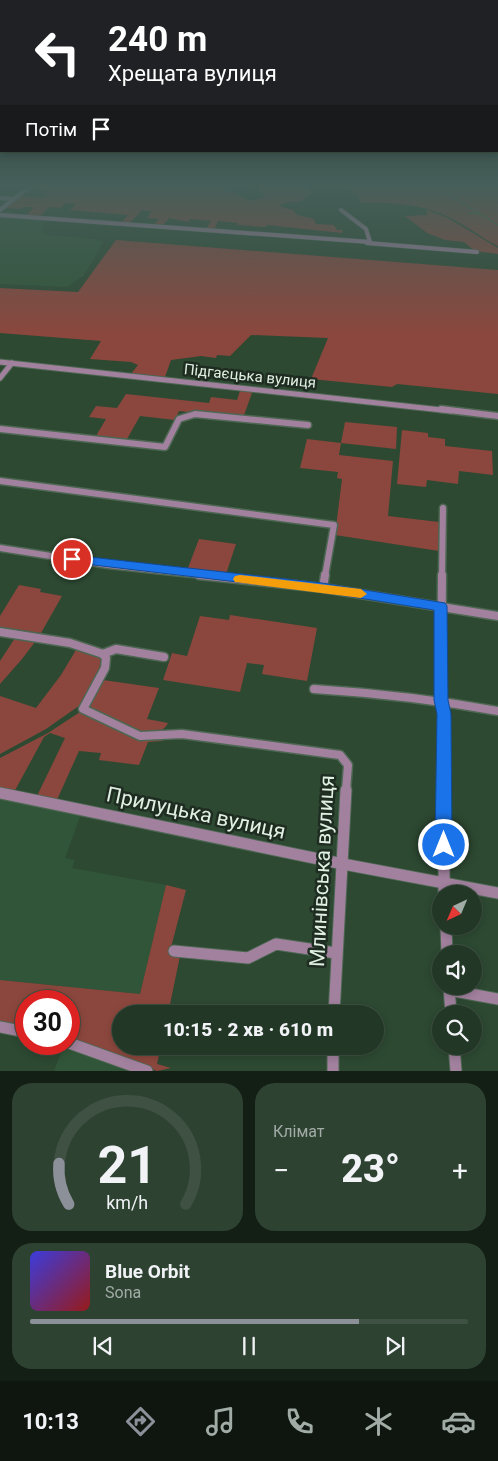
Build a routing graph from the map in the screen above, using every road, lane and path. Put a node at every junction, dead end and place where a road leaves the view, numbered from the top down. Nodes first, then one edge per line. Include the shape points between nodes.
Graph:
1 (261, 235) edge
2 (368, 235) edge
3 (366, 243) junction
4 (476, 252) dead end
5 (0, 362) edge
6 (12, 363) junction
7 (0, 378) edge
8 (498, 416) edge
9 (308, 426) dead end
10 (0, 429) edge
11 (0, 481) edge
12 (443, 508) dead end
13 (0, 548) edge
14 (322, 588) junction
15 (440, 606) junction
16 (498, 616) edge
17 (0, 632) edge
18 (103, 654) junction
19 (164, 657) dead end
20 (314, 689) dead end
21 (441, 700) junction
22 (498, 711) edge
23 (0, 793) edge
24 (342, 864) junction
25 (443, 882) junction
26 (443, 885) edge
27 (498, 893) edge
28 (174, 951) dead end
29 (336, 953) junction
30 (480, 995) edge
31 (498, 999) edge
32 (334, 1005) edge
33 (0, 1026) edge
34 (15, 1029) edge
35 (80, 1047) edge
36 (333, 1055) edge
37 (455, 1055) edge
38 (147, 1071) edge
39 (333, 1071) edge
40 (456, 1071) edge

1 - 3 street
2 - 3 street via 370,239
3 - 4 street
5 - 6 street, Підгаєцька вулиця
6 - 7 street
6 - 8 street, Підгаєцька вулиця
9 - 10 street via 195,414 179,419 165,448
11 - 14 street via 334,525
12 - 15 street
13 - 14 street via 108,565
14 - 15 street
15 - 16 street
15 - 21 street
17 - 18 street via 70,643
18 - 19 street via 116,649
18 - 24 street, Млинівська вулиця via 105,668 83,709 140,736 182,734 340,755 348,765
20 - 21 street
21 - 22 street
21 - 25 street via 444,714
23 - 24 street, Прилуцька вулиця
24 - 25 street, Прилуцька вулиця
24 - 29 street, Млинівська вулиця
25 - 26 street
25 - 27 street, Прилуцька вулиця
28 - 29 street via 248,958 276,944
29 - 32 street, Млинівська вулиця
30 - 31 street
33 - 34 street
35 - 38 street
36 - 39 street
37 - 40 street

